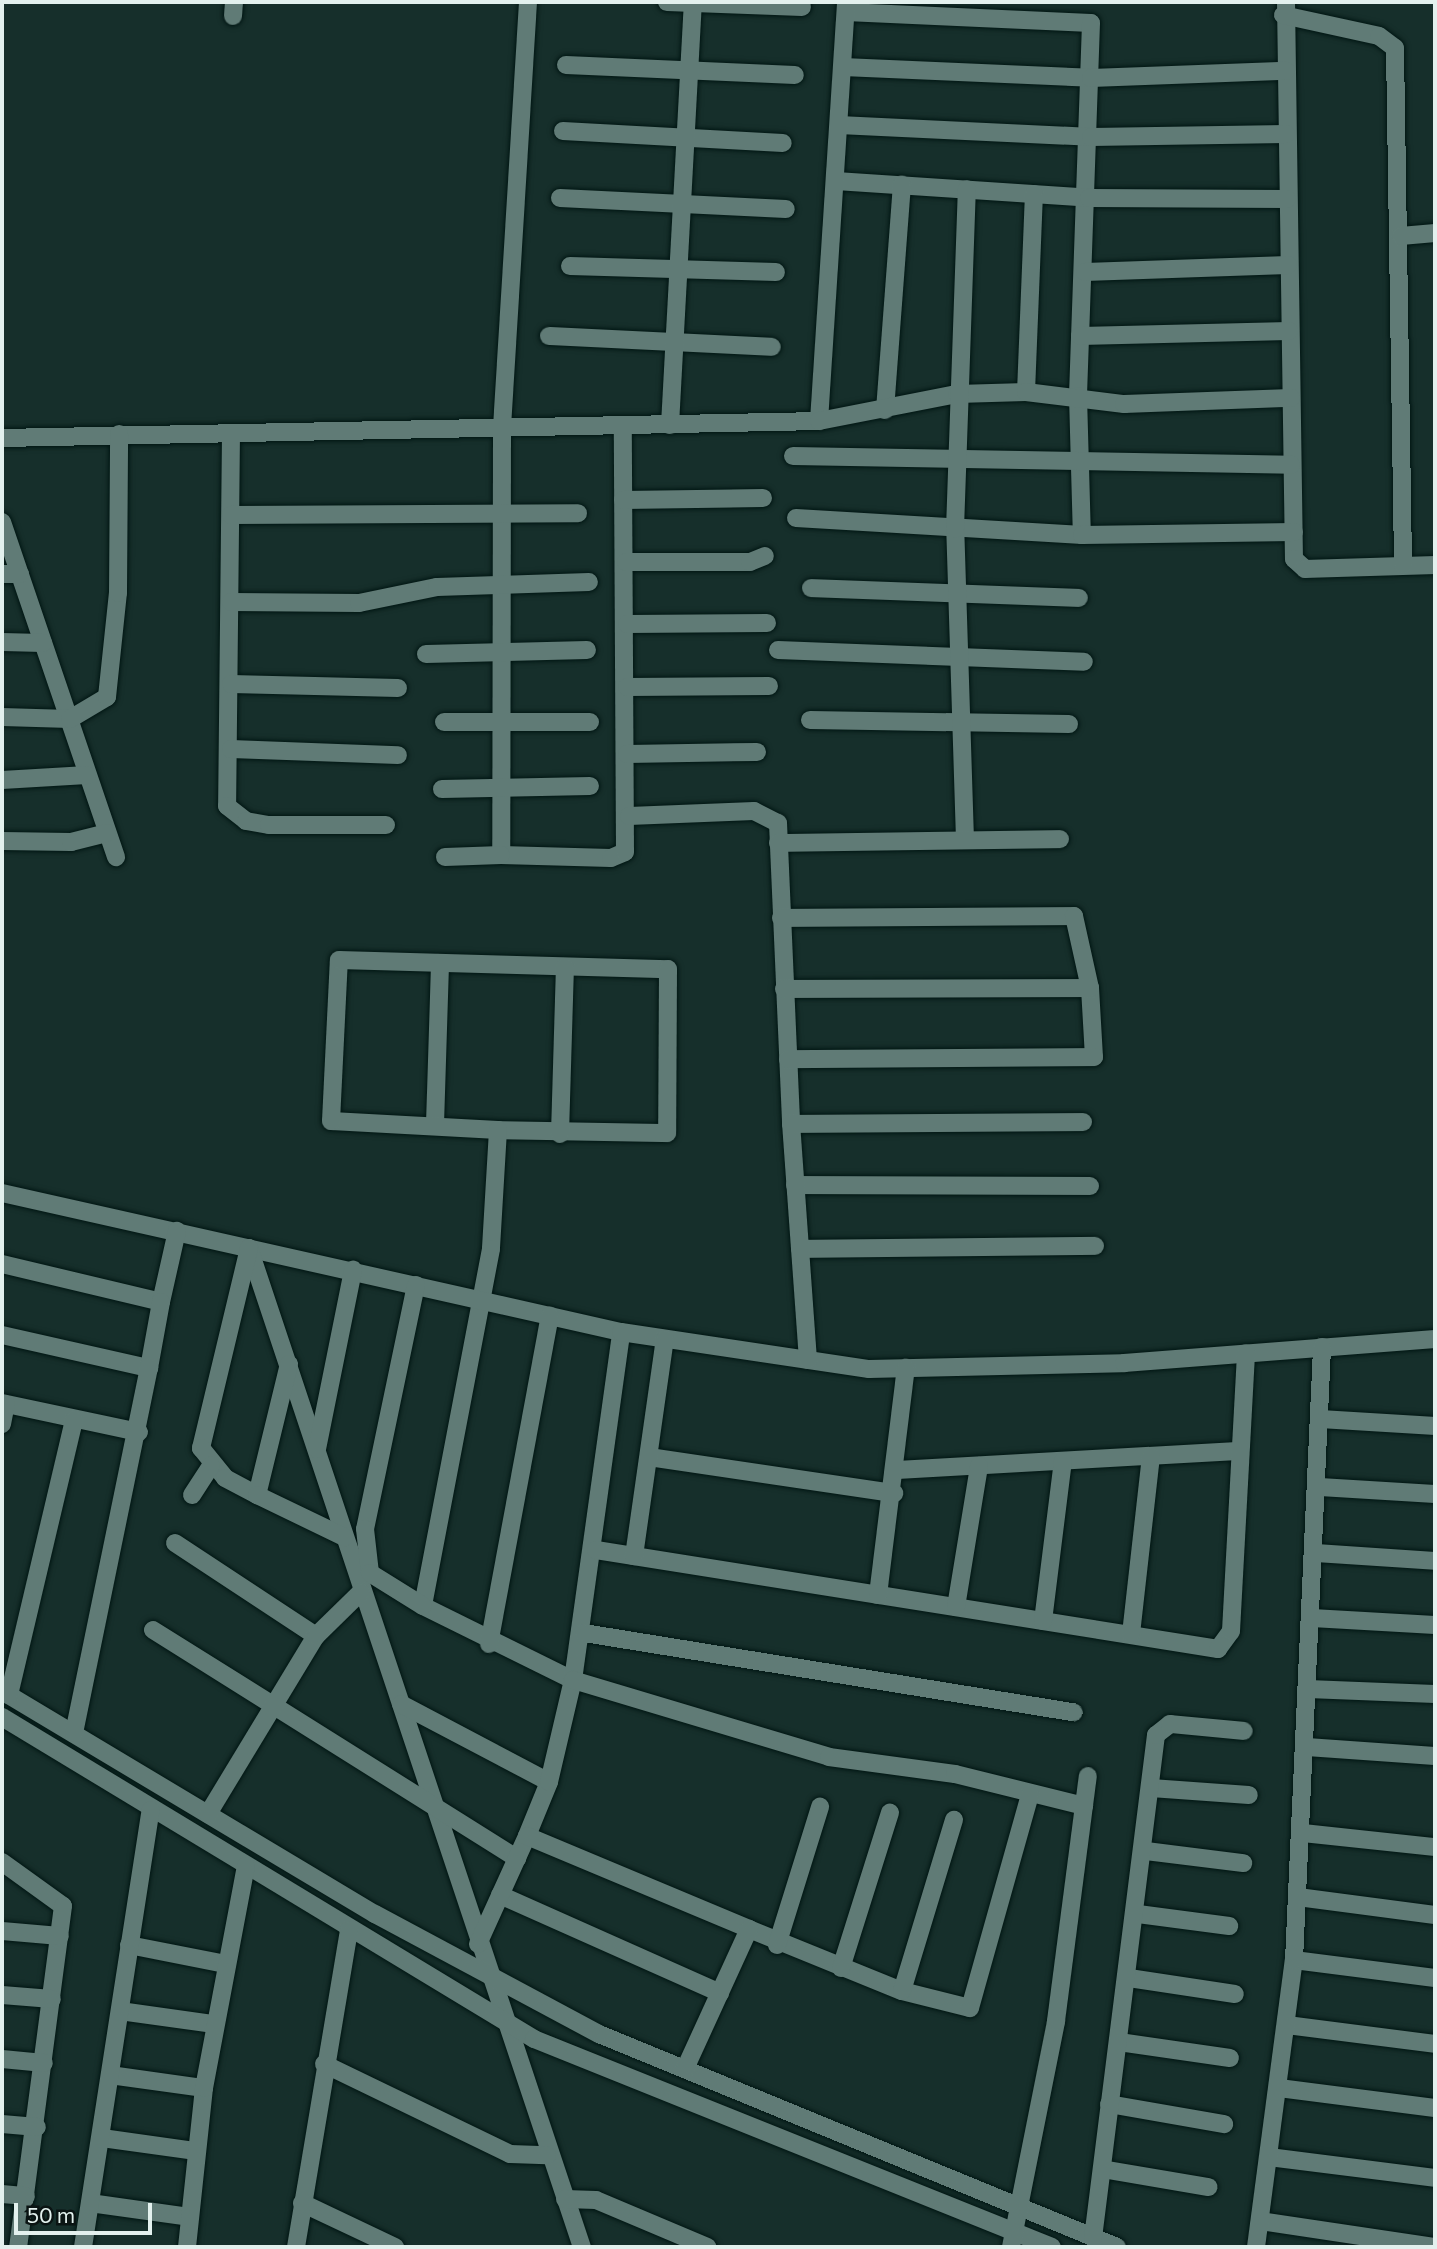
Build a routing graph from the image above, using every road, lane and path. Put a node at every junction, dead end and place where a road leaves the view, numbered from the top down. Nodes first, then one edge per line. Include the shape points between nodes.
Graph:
1 (528, 2) edge
2 (667, 2) edge
3 (693, 2) edge
4 (802, 7) dead end
5 (846, 7) edge
6 (1284, 8) edge
7 (566, 65) dead end
8 (843, 67) junction
9 (689, 71) junction
10 (1286, 71) junction
11 (795, 75) dead end
12 (1091, 78) junction
13 (839, 125) junction
14 (563, 131) dead end
15 (1286, 134) junction
16 (1091, 137) junction
17 (684, 139) junction
18 (783, 143) dead end
19 (836, 181) junction
20 (902, 185) junction
21 (967, 189) junction
22 (1034, 194) junction
23 (560, 198) dead end
24 (1089, 198) junction
25 (1287, 199) junction
26 (681, 202) junction
27 (786, 209) dead end
28 (1435, 233) edge
29 (1401, 236) junction
30 (570, 265) dead end
31 (1288, 265) junction
32 (677, 269) junction
33 (776, 272) dead end
34 (1085, 272) junction
35 (1289, 331) junction
36 (1080, 336) junction
37 (549, 337) dead end
38 (672, 342) junction
39 (772, 347) dead end
40 (1026, 392) junction
41 (957, 394) junction
42 (1078, 396) junction
43 (1291, 398) junction
44 (885, 410) junction
45 (819, 421) junction
46 (670, 425) junction
47 (623, 428) junction
48 (502, 430) junction
49 (231, 433) junction
50 (119, 434) junction
51 (2, 438) edge
52 (793, 456) dead end
53 (956, 462) junction
54 (1083, 464) junction
55 (1292, 465) junction
56 (763, 498) dead end
57 (623, 500) junction
58 (578, 513) dead end
59 (500, 514) junction
60 (231, 515) junction
61 (796, 518) dead end
62 (2, 522) edge
63 (955, 529) junction
64 (1294, 532) junction
65 (1082, 535) junction
66 (765, 556) dead end
67 (626, 562) junction
68 (1403, 565) junction
69 (1435, 565) edge
70 (11, 574) edge
71 (589, 582) dead end
72 (501, 586) junction
73 (811, 588) dead end
74 (958, 597) junction
75 (1079, 598) dead end
76 (231, 602) junction
77 (767, 623) dead end
78 (627, 624) junction
79 (2, 642) edge
80 (43, 643) junction
81 (587, 650) dead end
82 (778, 650) dead end
83 (502, 653) junction
84 (426, 654) dead end
85 (960, 659) junction
86 (1084, 662) dead end
87 (231, 684) junction
88 (769, 686) dead end
89 (627, 687) junction
90 (398, 688) dead end
91 (2, 717) edge
92 (70, 719) junction
93 (810, 720) dead end
94 (444, 722) dead end
95 (500, 722) junction
96 (590, 722) dead end
97 (961, 723) junction
98 (1069, 724) dead end
99 (231, 749) junction
100 (757, 752) dead end
101 (626, 754) junction
102 (398, 755) dead end
103 (88, 775) junction
104 (2, 780) edge
105 (590, 786) dead end
106 (499, 788) junction
107 (442, 789) dead end
108 (629, 816) junction
109 (386, 825) dead end
110 (107, 833) junction
111 (1060, 839) dead end
112 (965, 840) junction
113 (2, 841) edge
114 (778, 843) junction
115 (501, 855) junction
116 (116, 857) dead end
117 (445, 857) dead end
118 (781, 918) junction
119 (440, 963) junction
120 (565, 967) junction
121 (1090, 988) junction
122 (784, 989) junction
123 (788, 1059) junction
124 (1083, 1122) dead end
125 (435, 1124) junction
126 (790, 1124) junction
127 (498, 1130) junction
128 (560, 1134) junction
129 (795, 1185) junction
130 (1090, 1186) dead end
131 (2, 1193) edge
132 (177, 1231) junction
133 (1095, 1246) dead end
134 (249, 1248) junction
135 (800, 1249) junction
136 (2, 1264) edge
137 (353, 1270) junction
138 (416, 1285) junction
139 (482, 1299) junction
140 (161, 1302) junction
141 (550, 1316) junction
142 (621, 1332) junction
143 (2, 1335) edge
144 (665, 1339) junction
145 (1435, 1339) edge
146 (1322, 1347) junction
147 (1245, 1353) junction
148 (808, 1360) junction
149 (289, 1364) junction
150 (149, 1368) junction
151 (906, 1368) junction
152 (4, 1404) edge
153 (1321, 1419) junction
154 (74, 1420) junction
155 (2, 1424) edge
156 (1435, 1426) edge
157 (139, 1432) junction
158 (1237, 1451) junction
159 (317, 1452) junction
160 (1151, 1456) junction
161 (649, 1457) junction
162 (1063, 1461) junction
163 (211, 1466) junction
164 (979, 1466) junction
165 (897, 1470) junction
166 (1320, 1487) junction
167 (894, 1493) junction
168 (1435, 1493) edge
169 (192, 1494) dead end
170 (257, 1495) junction
171 (344, 1537) junction
172 (175, 1543) dead end
173 (596, 1550) junction
174 (1316, 1553) junction
175 (634, 1556) junction
176 (1435, 1561) edge
177 (361, 1592) junction
178 (878, 1595) junction
179 (423, 1606) junction
180 (956, 1607) junction
181 (1312, 1618) junction
182 (1043, 1621) junction
183 (1435, 1625) edge
184 (153, 1630) dead end
185 (584, 1633) junction
186 (1131, 1634) junction
187 (316, 1636) junction
188 (489, 1644) junction
189 (573, 1680) junction
190 (1308, 1689) junction
191 (5, 1693) edge
192 (1435, 1694) edge
193 (401, 1703) junction
194 (272, 1704) junction
195 (1074, 1712) dead end
196 (2, 1717) edge
197 (1244, 1731) dead end
198 (74, 1733) junction
199 (1307, 1747) junction
200 (1435, 1756) edge
201 (1088, 1776) dead end
202 (549, 1782) junction
203 (1151, 1788) junction
204 (1030, 1794) junction
205 (1249, 1795) dead end
206 (435, 1806) junction
207 (1084, 1806) junction
208 (820, 1807) dead end
209 (151, 1810) junction
210 (890, 1813) dead end
211 (208, 1814) junction
212 (954, 1820) dead end
213 (1303, 1833) junction
214 (527, 1836) junction
215 (1435, 1847) edge
216 (1146, 1850) junction
217 (517, 1858) junction
218 (2, 1862) edge
219 (1243, 1863) dead end
220 (246, 1866) junction
221 (500, 1895) junction
222 (1298, 1897) junction
223 (1138, 1914) junction
224 (1435, 1915) edge
225 (1228, 1926) dead end
226 (749, 1929) junction
227 (349, 1930) junction
228 (2, 1931) edge
229 (60, 1936) junction
230 (478, 1944) junction
231 (129, 1945) junction
232 (778, 1945) junction
233 (1294, 1960) junction
234 (226, 1964) junction
235 (841, 1968) junction
236 (488, 1976) junction
237 (1129, 1978) junction
238 (1435, 1978) edge
239 (902, 1991) junction
240 (720, 1993) junction
241 (1235, 1994) dead end
242 (2, 1995) edge
243 (52, 1999) junction
244 (120, 2011) junction
245 (506, 2023) junction
246 (214, 2024) junction
247 (1287, 2025) junction
248 (1119, 2042) junction
249 (1435, 2044) edge
250 (1230, 2058) dead end
251 (2, 2059) edge
252 (44, 2063) junction
253 (324, 2064) junction
254 (685, 2069) junction
255 (110, 2075) junction
256 (204, 2088) junction
257 (1279, 2088) junction
258 (1109, 2104) junction
259 (1435, 2108) edge
260 (2, 2124) edge
261 (1224, 2124) dead end
262 (37, 2126) junction
263 (102, 2138) junction
264 (196, 2151) junction
265 (547, 2155) junction
266 (1269, 2157) junction
267 (1102, 2169) junction
268 (1435, 2178) edge
269 (1208, 2187) dead end
270 (2, 2194) edge
271 (26, 2196) junction
272 (565, 2199) junction
273 (89, 2203) junction
274 (302, 2203) junction
275 (1020, 2209) junction
276 (189, 2217) junction
277 (1260, 2221) junction
278 (1093, 2238) junction
279 (1014, 2240) edge
280 (18, 2247) edge
281 (83, 2247) edge
282 (187, 2247) edge
283 (296, 2247) edge
284 (395, 2247) edge
285 (582, 2247) edge
286 (707, 2247) edge
287 (1052, 2247) edge
288 (1117, 2247) edge
289 (1256, 2247) edge
290 (1435, 2247) edge

1 - 48 street
2 - 3 street
3 - 4 street
3 - 9 street
5 - 8 street
5 - 12 street via 1091,23
6 - 10 street
6 - 29 street via 1379,36 1395,48
7 - 9 street
8 - 12 street
8 - 13 street
9 - 11 street
9 - 17 street
10 - 12 street
10 - 15 street
12 - 16 street
13 - 16 street
13 - 19 street
14 - 17 street
15 - 16 street
15 - 25 street
16 - 24 street
17 - 18 street
17 - 26 street
19 - 20 street
19 - 45 street
20 - 21 street
20 - 44 street
21 - 22 street
21 - 41 street
22 - 24 street
22 - 40 street
23 - 26 street
24 - 25 street
24 - 34 street
25 - 31 street
26 - 27 street
26 - 32 street
28 - 29 street
29 - 68 street
30 - 32 street
31 - 34 street
31 - 35 street
32 - 33 street
32 - 38 street
34 - 36 street
35 - 36 street
35 - 43 street
36 - 42 street
37 - 38 street
38 - 39 street
38 - 46 street
40 - 41 street
40 - 42 street
41 - 44 street
41 - 53 street
42 - 43 street via 1124,404
42 - 54 street
43 - 55 street
44 - 45 street
45 - 46 street
46 - 47 street
47 - 48 street
47 - 57 street
48 - 49 street
48 - 59 street
49 - 50 street
49 - 60 street
50 - 51 street
50 - 92 street via 114,666 102,702
52 - 53 street
53 - 54 street
53 - 63 street
54 - 55 street
54 - 65 street
55 - 64 street
56 - 57 street
57 - 67 street
58 - 59 street
59 - 60 street
59 - 72 street
60 - 76 street
61 - 63 street
62 - 70 street
63 - 65 street
63 - 74 street
64 - 65 street
64 - 68 street via 1294,559 1305,569
66 - 67 street via 750,562
67 - 78 street
68 - 69 street
70 - 80 street
71 - 72 street
72 - 76 street via 411,590 359,603
72 - 83 street
73 - 74 street
74 - 75 street
74 - 85 street
76 - 87 street
77 - 78 street
78 - 89 street
79 - 80 street
80 - 92 street
81 - 83 street
82 - 85 street
83 - 84 street
83 - 95 street
85 - 86 street
85 - 97 street
87 - 90 street
87 - 99 street
88 - 89 street
89 - 101 street
91 - 92 street
92 - 103 street
93 - 97 street
94 - 95 street
95 - 96 street
95 - 106 street
97 - 98 street
97 - 112 street
99 - 102 street
99 - 109 street via 227,806 235,816 270,825
100 - 101 street
101 - 108 street
103 - 104 street
103 - 110 street
105 - 106 street
106 - 107 street
106 - 115 street
108 - 114 street via 767,813 778,823
108 - 115 street via 625,852 611,859
110 - 113 street via 71,842
110 - 116 street
111 - 112 street
112 - 114 street
114 - 118 street
115 - 117 street
118 - 121 street via 1069,915 1078,920
118 - 122 street
119 - 120 street
119 - 125 street
119 - 125 street via 339,960 331,1121
120 - 128 street
120 - 128 street via 668,969 667,1133
121 - 122 street
121 - 123 street via 1094,1057
122 - 123 street
123 - 126 street
124 - 126 street
125 - 127 street
126 - 129 street
127 - 128 street
127 - 139 street via 491,1249
129 - 130 street
129 - 135 street
131 - 132 street
132 - 134 street
132 - 140 street
133 - 135 street
134 - 137 street
134 - 149 street
134 - 163 street via 201,1448
135 - 148 street
136 - 140 street
137 - 138 street
137 - 159 street
138 - 139 street
138 - 179 street via 365,1530 370,1573
139 - 141 street
139 - 179 street
140 - 150 street
141 - 142 street
141 - 188 street
142 - 144 street
142 - 173 street
143 - 150 street
144 - 148 street
144 - 161 street
145 - 146 street
146 - 147 street
146 - 153 street
147 - 151 street
147 - 158 street
148 - 151 street
149 - 159 street
149 - 170 street
150 - 157 street
151 - 165 street
152 - 154 street
152 - 155 street
153 - 156 street
153 - 166 street
154 - 157 street
154 - 191 street
157 - 198 street
158 - 160 street
158 - 186 street via 1227,1642 1218,1649
159 - 171 street
160 - 162 street
160 - 186 street
161 - 167 street
161 - 175 street
162 - 164 street
162 - 182 street
163 - 169 street
163 - 170 street
164 - 165 street
164 - 180 street
165 - 167 street
166 - 168 street
166 - 174 street
167 - 178 street
170 - 171 street
171 - 177 street
172 - 187 street
173 - 175 street
173 - 185 street
174 - 176 street
174 - 181 street
175 - 178 street
177 - 187 street
177 - 193 street
178 - 180 street
179 - 188 street
180 - 182 street
181 - 183 street
181 - 190 street
182 - 186 street
184 - 194 street
185 - 189 street
185 - 195 street
187 - 194 street
188 - 189 street
189 - 202 street
189 - 204 street via 829,1757 955,1774
190 - 192 street
190 - 199 street
191 - 198 street
193 - 202 street
193 - 206 street
194 - 206 street
194 - 211 street
196 - 209 street
197 - 203 street via 1170,1724 1156,1735
198 - 211 street
199 - 200 street
199 - 213 street
201 - 207 street
202 - 214 street
203 - 205 street
203 - 216 street
204 - 207 street
204 - 239 street via 970,2008
206 - 217 street
206 - 230 street
207 - 275 street via 1056,2021
208 - 232 street
209 - 220 street
209 - 231 street
210 - 235 street
211 - 236 street
212 - 239 street via 921,1945
213 - 215 street
213 - 222 street
214 - 217 street
214 - 226 street
216 - 219 street
216 - 223 street
217 - 221 street
218 - 229 street via 63,1906
220 - 227 street
220 - 234 street
221 - 230 street
221 - 240 street
222 - 224 street
222 - 233 street
223 - 225 street
223 - 237 street
226 - 232 street
226 - 240 street
227 - 245 street
227 - 253 street
228 - 229 street
229 - 243 street
230 - 236 street
231 - 234 street
231 - 244 street
232 - 235 street
233 - 238 street
233 - 247 street
234 - 246 street
235 - 239 street
236 - 245 street
236 - 254 street via 599,2034
237 - 241 street
237 - 248 street
240 - 254 street
242 - 243 street
243 - 252 street
244 - 246 street
244 - 255 street
245 - 265 street
245 - 279 street
246 - 256 street
247 - 249 street
247 - 257 street
248 - 250 street
248 - 258 street
251 - 252 street
252 - 262 street
253 - 265 street via 510,2154
253 - 274 street
254 - 275 street
255 - 256 street
255 - 263 street
256 - 264 street
257 - 259 street
257 - 266 street
258 - 261 street
258 - 267 street
260 - 262 street
262 - 271 street
263 - 264 street
263 - 273 street
264 - 276 street
265 - 272 street
266 - 268 street
266 - 277 street
267 - 269 street
267 - 278 street
270 - 271 street
271 - 280 street
272 - 285 street
272 - 286 street via 596,2200
273 - 276 street
273 - 281 street
274 - 283 street
274 - 284 street
275 - 278 street
275 - 279 street
276 - 282 street
277 - 289 street
277 - 290 street
278 - 288 street
279 - 287 street

